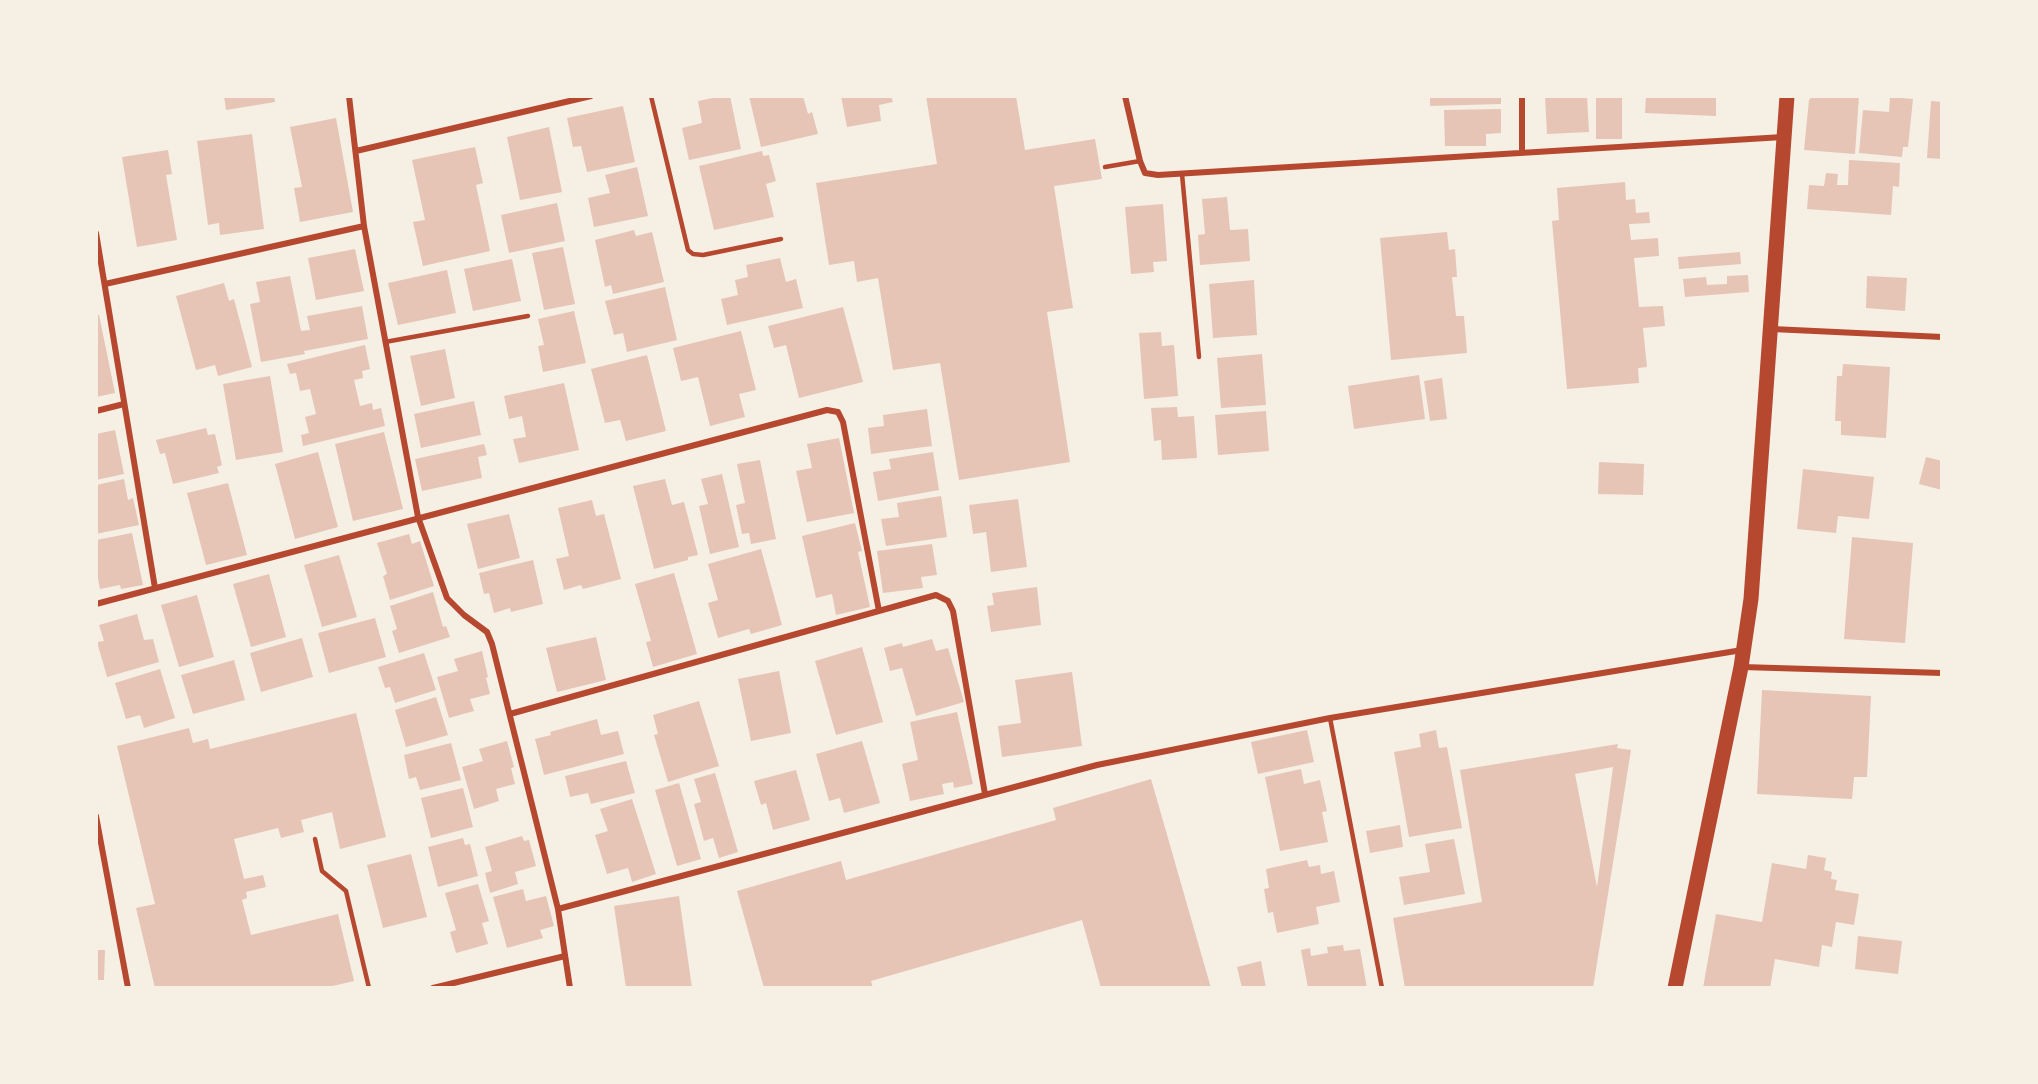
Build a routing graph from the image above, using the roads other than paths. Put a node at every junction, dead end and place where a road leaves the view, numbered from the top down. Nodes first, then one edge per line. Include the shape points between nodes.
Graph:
1 (349, 96) edge
2 (591, 96) edge
3 (651, 96) edge
4 (1125, 96) edge
5 (1522, 96) edge
6 (1787, 96) edge
7 (1784, 137) junction
8 (356, 151) junction
9 (1522, 153) junction
10 (1140, 161) junction
11 (1105, 168) dead end
12 (1182, 174) junction
13 (364, 226) junction
14 (96, 233) edge
15 (781, 239) dead end
16 (105, 284) junction
17 (528, 316) dead end
18 (1771, 328) junction
19 (1942, 338) edge
20 (386, 342) junction
21 (1199, 357) dead end
22 (124, 404) junction
23 (96, 411) edge
24 (418, 517) junction
25 (155, 588) junction
26 (96, 604) edge
27 (879, 611) junction
28 (1743, 650) junction
29 (1741, 667) junction
30 (1942, 673) edge
31 (510, 714) junction
32 (1330, 718) junction
33 (985, 794) junction
34 (96, 816) edge
35 (315, 839) dead end
36 (558, 909) junction
37 (565, 956) junction
38 (128, 988) edge
39 (369, 988) edge
40 (433, 988) edge
41 (570, 988) edge
42 (1382, 988) edge
43 (1675, 988) edge

1 - 8 street
2 - 8 street
3 - 15 lane via 688,250 703,255
4 - 10 street
5 - 9 street
6 - 7 main road
7 - 9 street
7 - 18 main road
8 - 13 street
9 - 12 street
10 - 11 lane
10 - 12 street via 1144,173
12 - 21 lane
13 - 16 street
13 - 20 street
14 - 16 street
16 - 22 street
17 - 20 lane
18 - 19 street
18 - 28 main road via 1751,599
20 - 24 street
22 - 23 street
22 - 25 street
24 - 25 street
24 - 27 street via 827,410 838,412
24 - 31 street via 447,598 487,632
25 - 26 street
27 - 31 street
27 - 33 street via 936,595 948,601 953,611
28 - 29 main road
28 - 32 street
29 - 30 street
29 - 43 main road
31 - 36 street
32 - 33 street via 1096,765
32 - 42 lane
33 - 36 street
34 - 38 street
35 - 39 lane via 322,871 346,891
36 - 37 street
37 - 40 street
37 - 41 street

